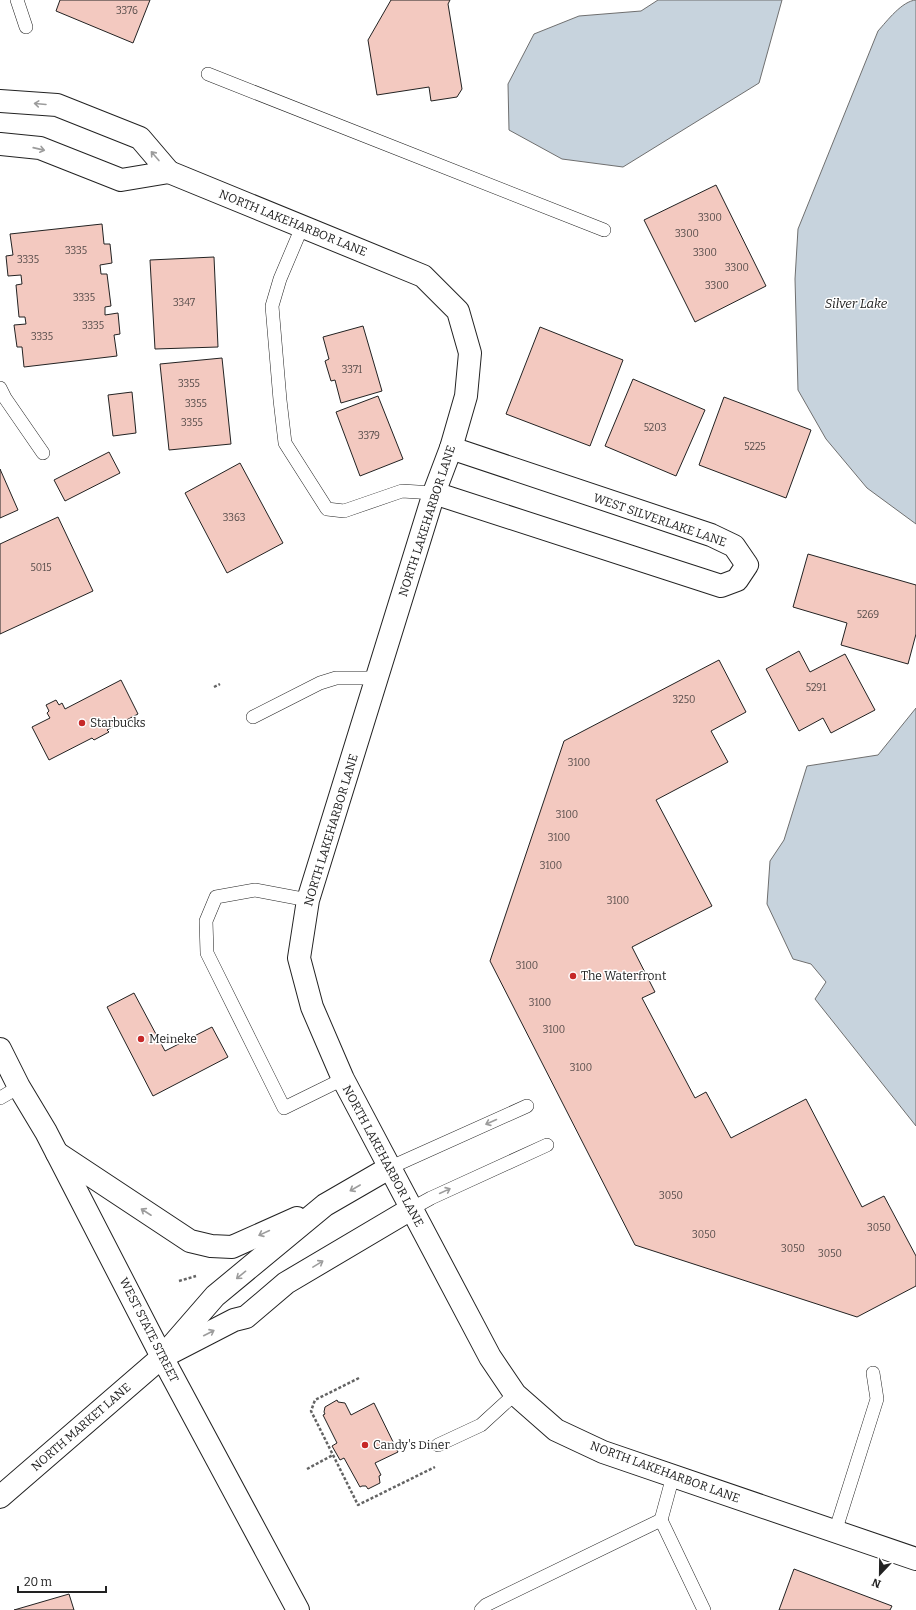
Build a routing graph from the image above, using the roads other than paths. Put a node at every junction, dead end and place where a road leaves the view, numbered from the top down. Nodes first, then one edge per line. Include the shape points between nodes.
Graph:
1 (16, 0) edge
2 (26, 28) dead end
3 (208, 74) dead end
4 (0, 101) edge
5 (0, 144) edge
6 (169, 172) junction
7 (302, 226) junction
8 (604, 230) dead end
9 (0, 388) edge
10 (451, 448) junction
11 (43, 453) dead end
12 (434, 493) junction
13 (377, 678) junction
14 (253, 717) dead end
15 (308, 900) junction
16 (0, 1049) edge
17 (343, 1079) junction
18 (19, 1087) junction
19 (0, 1098) edge
20 (527, 1106) dead end
21 (547, 1145) dead end
22 (57, 1153) junction
23 (389, 1168) junction
24 (325, 1205) junction
25 (411, 1209) junction
26 (162, 1357) junction
27 (872, 1374) dead end
28 (515, 1394) junction
29 (438, 1445) dead end
30 (673, 1476) junction
31 (0, 1497) edge
32 (661, 1520) junction
33 (835, 1532) junction
34 (916, 1559) edge
35 (298, 1610) edge
36 (481, 1610) edge
37 (704, 1610) edge

1 - 2 lane
3 - 8 lane
6 -> 4 street, NORTH LAKEHARBOR LANE via 140,138 57,105
5 -> 6 street via 40,148 121,180
6 - 7 street, NORTH LAKEHARBOR LANE
7 - 10 street, NORTH LAKEHARBOR LANE via 423,276 458,311 470,353 466,396
7 - 12 lane via 272,306 285,443 327,509 344,511 402,491
9 - 11 lane
10 - 12 street, NORTH LAKEHARBOR LANE
10 - 12 street, WEST SILVERLAKE LANE via 711,536 734,546 746,565 737,580 721,586
12 - 13 street, NORTH LAKEHARBOR LANE
13 - 14 lane via 336,678 320,683
13 - 15 street, NORTH LAKEHARBOR LANE
15 - 17 street, NORTH LAKEHARBOR LANE via 299,958 312,1007
15 - 17 lane via 255,890 216,897 206,921 207,953 284,1108
16 - 18 street, WEST STATE STREET
17 - 23 street, NORTH LAKEHARBOR LANE
18 - 19 lane
18 - 22 street, WEST STATE STREET
20 -> 23 lane
25 -> 21 lane
24 -> 22 street via 232,1247 211,1246 190,1241
22 - 26 street, WEST STATE STREET
23 -> 24 street
23 - 25 street, NORTH LAKEHARBOR LANE
24 -> 26 street via 215,1296
26 -> 25 street via 234,1320 246,1317 286,1283
25 - 28 street, NORTH LAKEHARBOR LANE via 490,1357
26 - 31 street, NORTH MARKET LANE
26 - 35 street, WEST STATE STREET
27 - 33 lane via 877,1399
28 - 29 lane via 481,1425
28 - 30 street, NORTH LAKEHARBOR LANE via 556,1430 603,1452
30 - 32 lane
30 - 33 street, NORTH LAKEHARBOR LANE
32 - 36 lane via 486,1605
32 - 37 lane
33 - 34 street, NORTH LAKEHARBOR LANE

